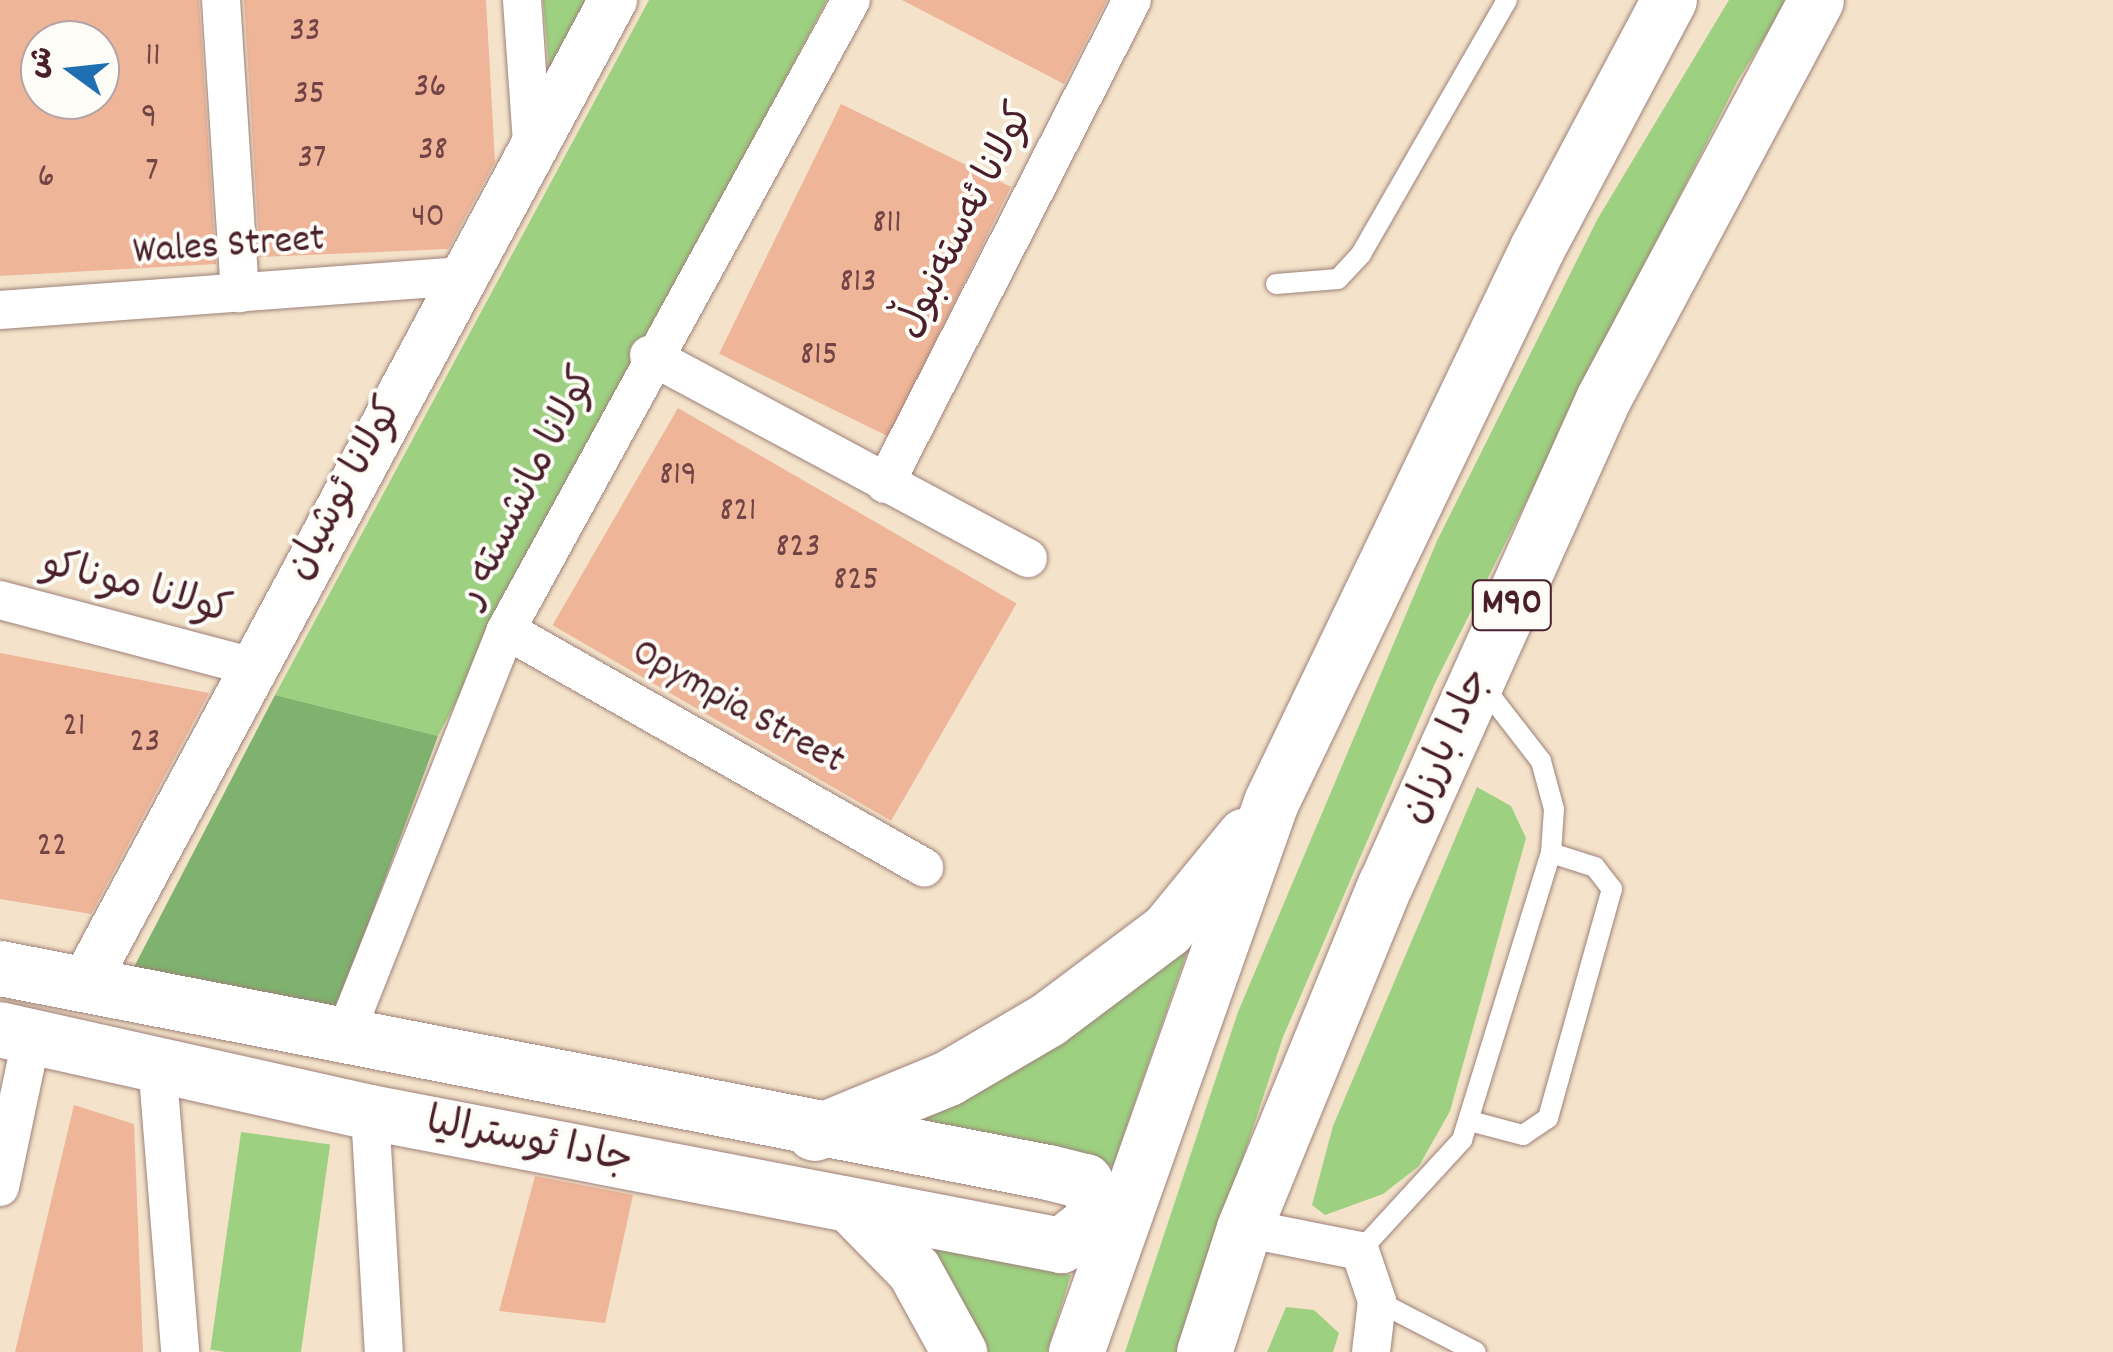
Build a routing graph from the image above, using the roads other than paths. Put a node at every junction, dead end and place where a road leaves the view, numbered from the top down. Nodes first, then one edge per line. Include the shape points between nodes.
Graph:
1 (221, 0) edge
2 (522, 0) edge
3 (613, 0) edge
4 (851, 0) edge
5 (1132, 0) edge
6 (1507, 0) edge
7 (1637, 0) edge
8 (1669, 0) edge
9 (1816, 0) edge
10 (532, 142) junction
11 (1566, 195) junction
12 (465, 276) junction
13 (1276, 284) dead end
14 (240, 293) junction
15 (0, 310) edge
16 (650, 355) junction
17 (885, 484) junction
18 (1028, 558) dead end
19 (0, 600) edge
20 (506, 630) junction
21 (249, 666) junction
22 (1478, 681) junction
23 (1271, 802) junction
24 (1551, 853) junction
25 (924, 867) dead end
26 (0, 968) edge
27 (85, 984) junction
28 (16, 1032) edge
29 (342, 1042) junction
30 (157, 1063) junction
31 (370, 1112) junction
32 (1470, 1121) junction
33 (814, 1133) junction
34 (0, 1187) edge
35 (855, 1210) junction
36 (1244, 1228) junction
37 (1360, 1251) junction
38 (1377, 1301) junction
39 (180, 1352) edge
40 (384, 1352) edge
41 (959, 1352) edge
42 (1076, 1352) edge
43 (1204, 1352) edge
44 (1371, 1352) edge
45 (1476, 1352) edge

1 - 14 street
2 - 10 street
3 - 10 street, كولانا ئوشيان
4 - 16 street, كولانا مانشسته ر
5 - 17 street, كولانا ئەستەنبوڵ
6 - 13 lane via 1360,254 1338,278
7 - 11 street via 1628,48 1570,164
8 - 11 main road
9 - 22 main road, جادا بارزان / M90 via 1603,400
10 - 12 street, كولانا ئوشيان
11 - 23 main road
12 - 14 street, Wales Street
12 - 21 street, كولانا ئوشيان
14 - 15 street, Wales Street
16 - 17 street
16 - 20 street, كولانا مانشسته ر
17 - 18 street
19 - 21 street, كولانا موناكو
20 - 25 street, Opympia Street
20 - 29 street, كولانا مانشسته ر
21 - 27 street, كولانا ئوشيان
22 - 24 lane via 1541,761 1554,809
22 - 36 main road, جادا بارزان / M90
23 - 33 main road via 1167,930 1046,1020 948,1078
23 - 42 main road
24 - 32 lane
24 - 32 lane via 1595,867 1612,889 1548,1118 1524,1136
26 - 27 main road, جادا ئوسترالیا
27 - 29 main road, جادا ئوسترالیا
28 - 30 main road, جادا ئوسترالیا
28 - 34 street
29 - 33 main road, جادا ئوسترالیا
30 - 31 main road, جادا ئوسترالیا
30 - 39 street
31 - 35 main road, جادا ئوسترالیا
31 - 40 street
32 - 37 lane via 1451,1158
33 - 35 main road, جادا ئوسترالیا via 1085,1181 1095,1205 1089,1223 1061,1245
35 - 41 main road via 914,1270
36 - 37 street
36 - 43 main road, جادا بارزان / M90
37 - 38 street
38 - 44 street
38 - 45 lane

